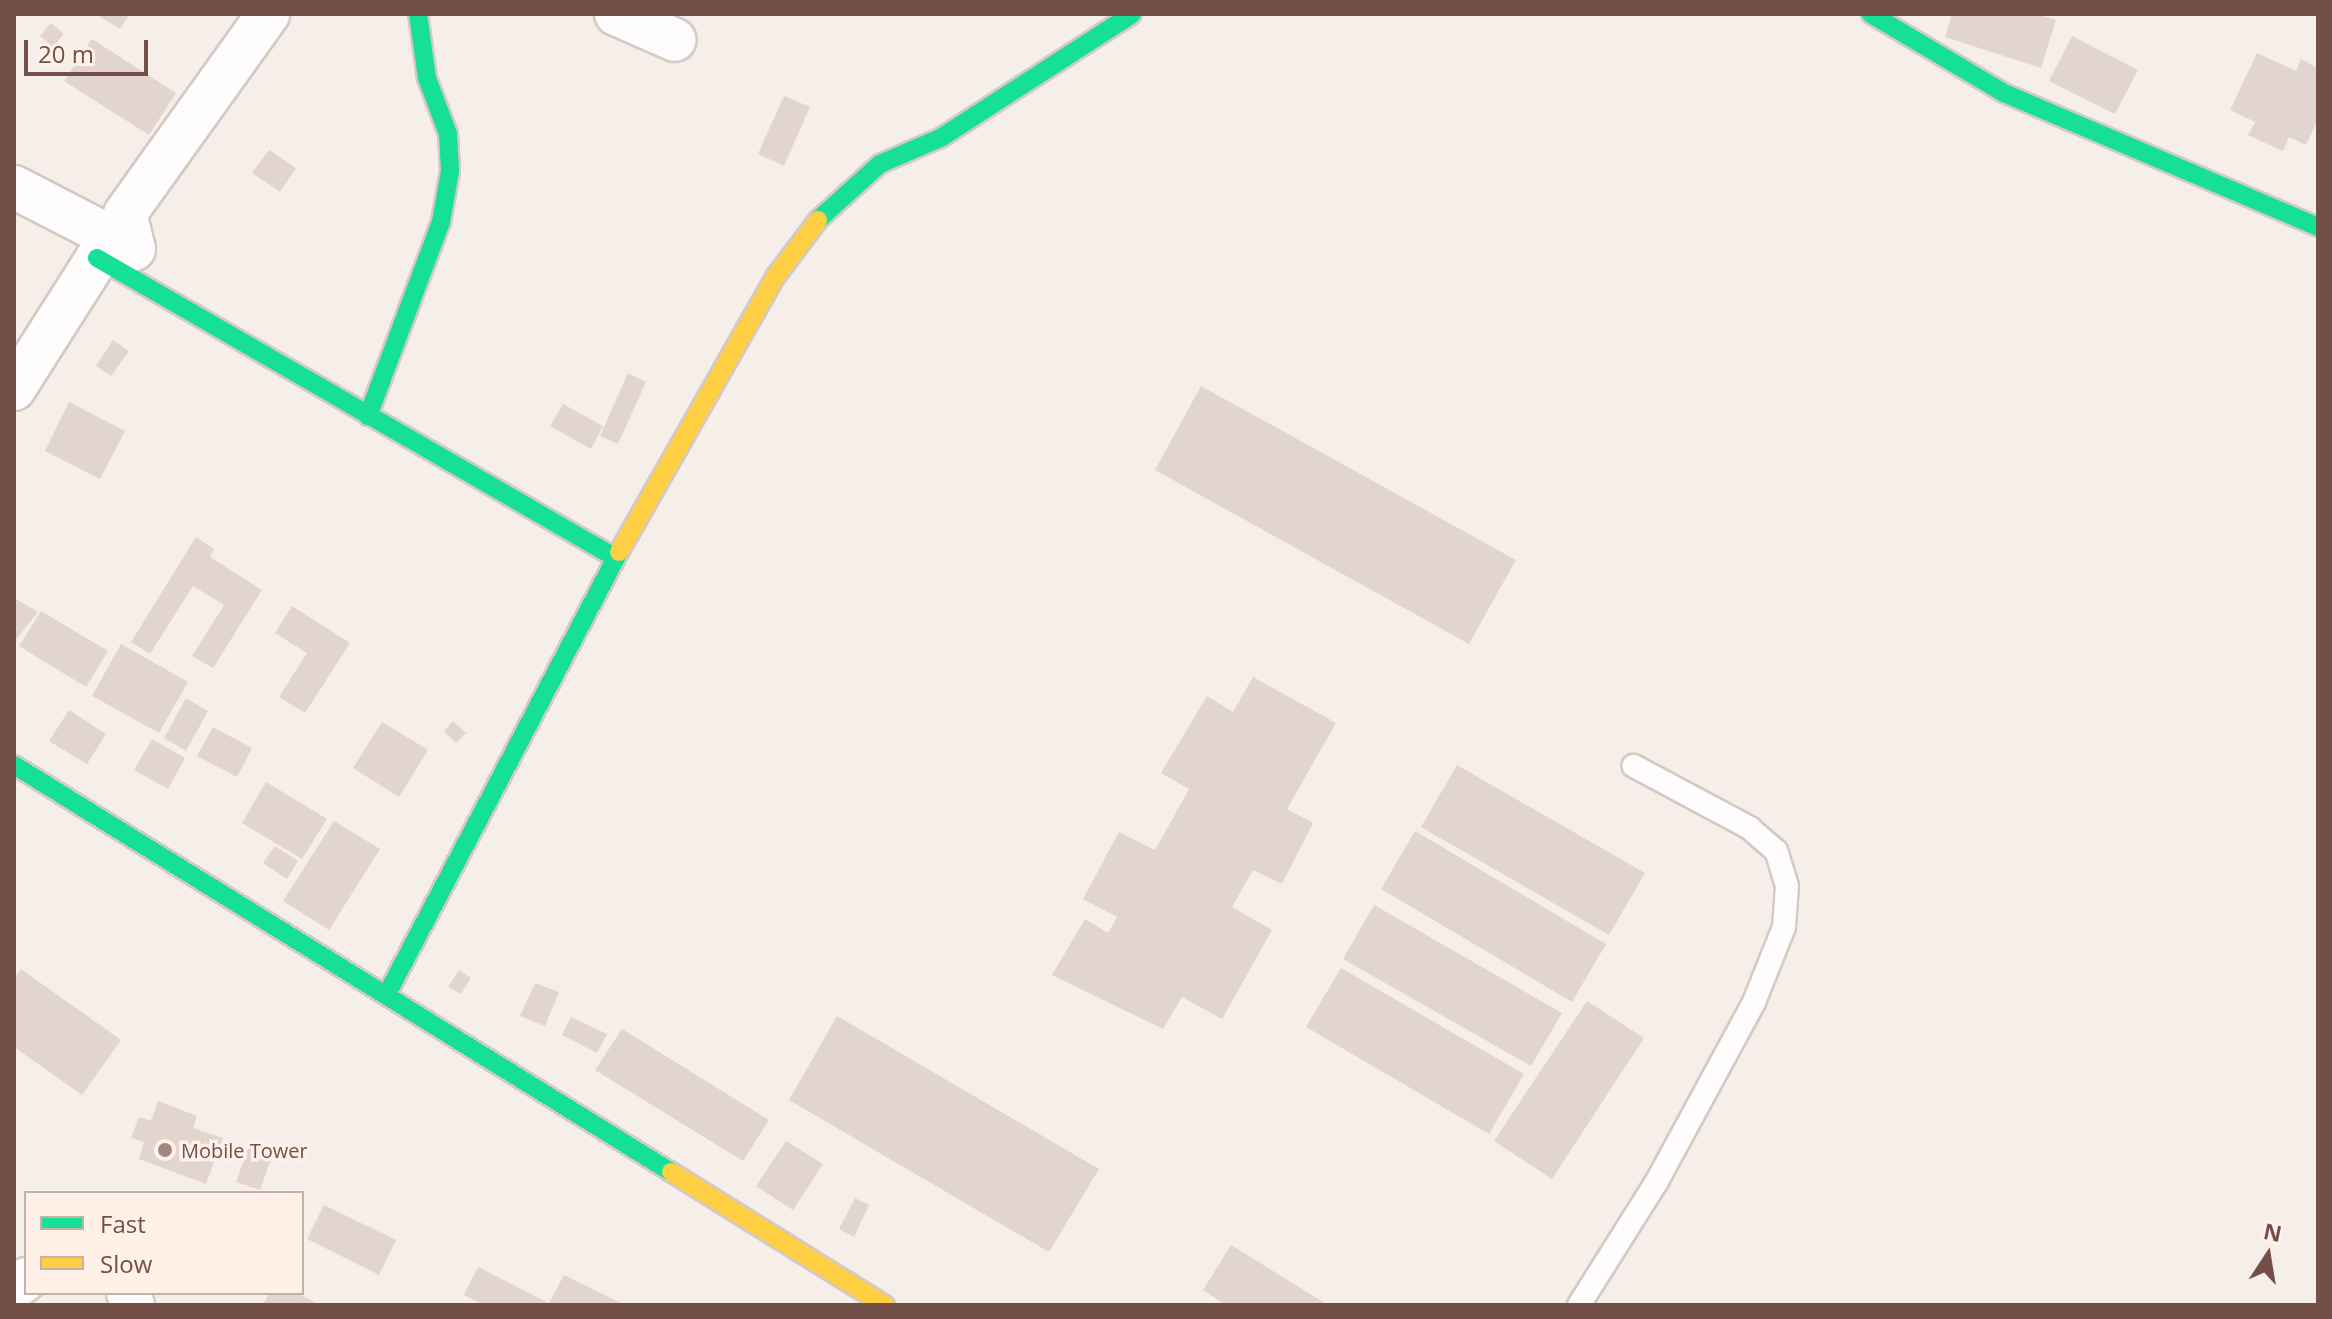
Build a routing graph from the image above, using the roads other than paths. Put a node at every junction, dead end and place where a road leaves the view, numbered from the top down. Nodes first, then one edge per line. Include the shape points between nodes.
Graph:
1 (268, 14) edge
2 (418, 14) edge
3 (616, 14) edge
4 (1132, 14) edge
5 (1871, 14) edge
6 (675, 40) dead end
7 (14, 187) edge
8 (2318, 227) edge
9 (116, 254) junction
10 (14, 389) edge
11 (368, 416) junction
12 (616, 558) junction
13 (14, 765) edge
14 (1634, 766) dead end
15 (387, 994) junction
16 (885, 1305) edge
17 (1579, 1305) edge

1 - 9 street via 125,214
2 - 11 street via 427,78 448,134 450,171 437,235
3 - 6 street
4 - 12 street via 942,137 880,164 821,216 776,276
5 - 8 street via 2004,93
7 - 9 street
9 - 10 street
9 - 11 street
11 - 12 street
12 - 15 street
13 - 15 street
14 - 17 lane via 1750,828 1776,851 1787,886 1784,927 1754,1002 1657,1181
15 - 16 street

